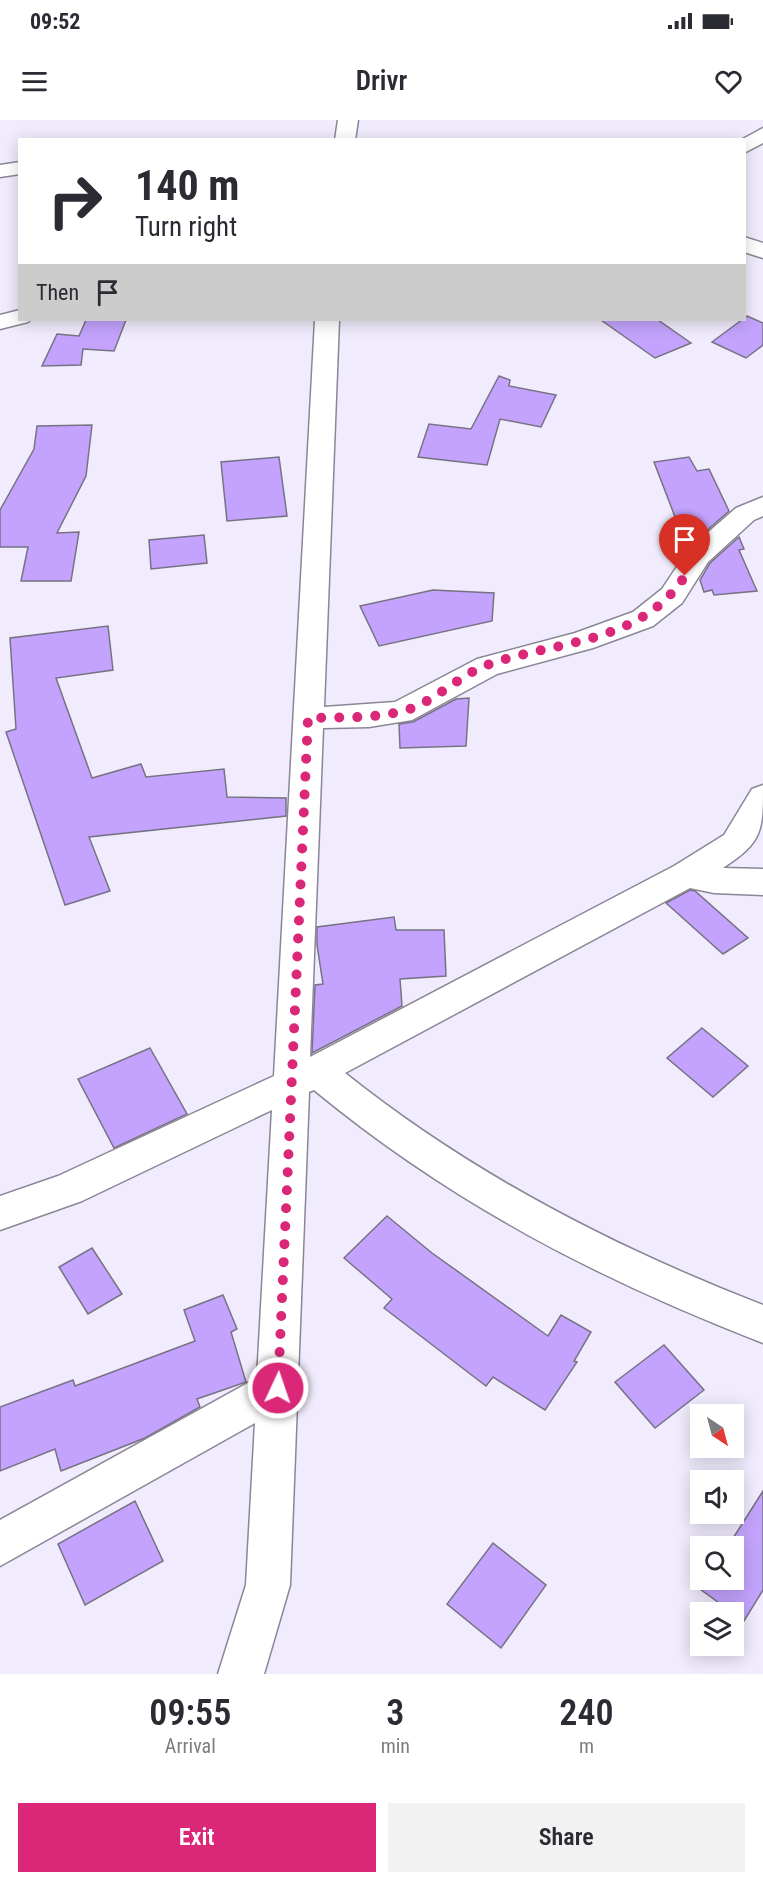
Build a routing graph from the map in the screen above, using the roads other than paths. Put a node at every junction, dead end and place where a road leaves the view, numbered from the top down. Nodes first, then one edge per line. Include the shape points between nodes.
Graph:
1 (348, 120) edge
2 (763, 134) edge
3 (345, 138) edge
4 (746, 146) edge
5 (18, 168) edge
6 (0, 171) edge
7 (746, 245) edge
8 (763, 251) edge
9 (18, 318) edge
10 (327, 321) edge
11 (0, 322) edge
12 (763, 505) edge
13 (308, 718) junction
14 (763, 797) edge
15 (686, 875) junction
16 (763, 882) edge
17 (304, 1077) junction
18 (0, 1213) edge
19 (763, 1324) edge
20 (278, 1388) junction
21 (0, 1544) edge
22 (241, 1674) edge

1 - 3 street
2 - 4 street
5 - 6 street
7 - 8 street
9 - 11 street
10 - 13 street
12 - 13 street via 745,514 698,556 672,596 643,619 583,641 486,666 401,712
13 - 17 street
14 - 15 street via 735,844
15 - 16 street
15 - 17 street
17 - 18 street via 69,1189
17 - 19 street via 432,1161 579,1246 689,1296
17 - 20 street
20 - 21 street
20 - 22 street via 268,1585

